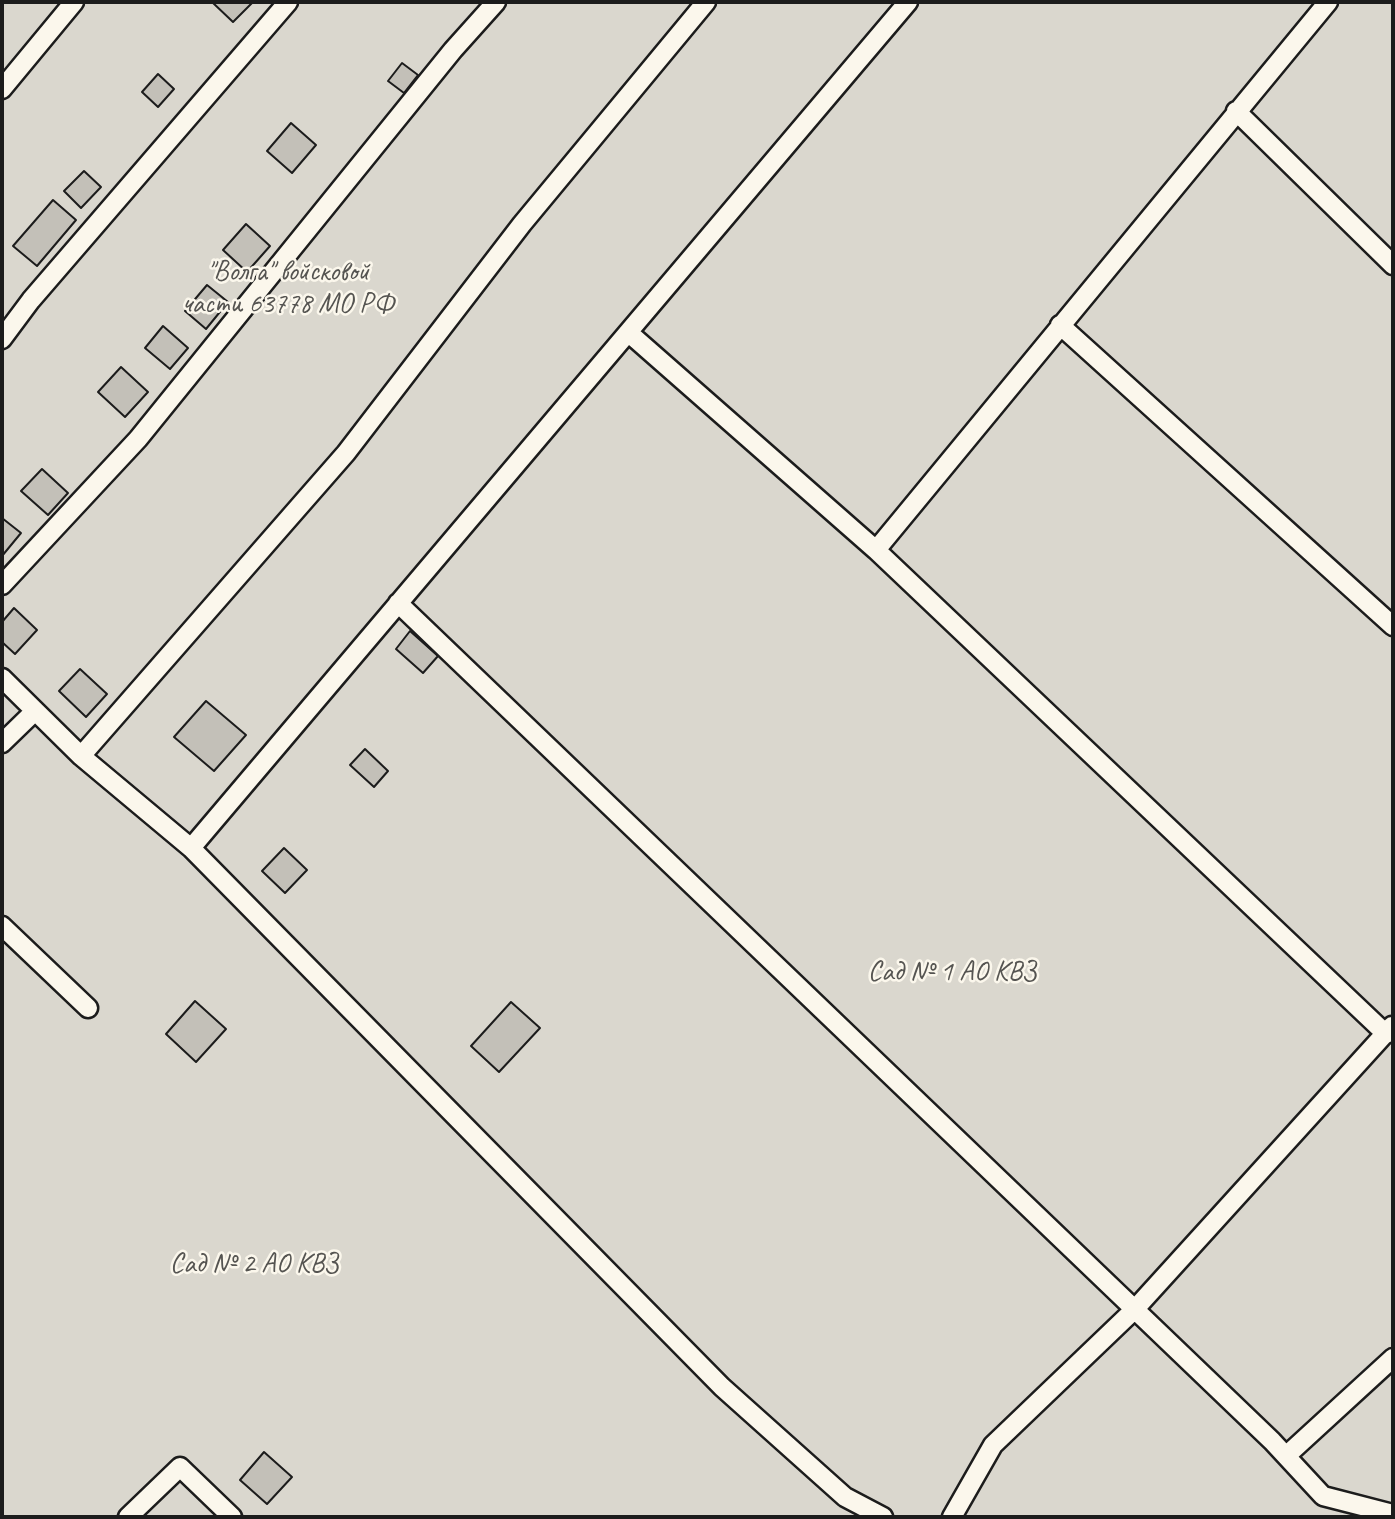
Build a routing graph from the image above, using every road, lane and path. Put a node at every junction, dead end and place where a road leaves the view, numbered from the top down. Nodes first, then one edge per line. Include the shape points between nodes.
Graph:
1 (74, 2) edge
2 (288, 2) edge
3 (496, 2) edge
4 (706, 2) edge
5 (908, 2) edge
6 (1328, 2) edge
7 (2, 89) edge
8 (1236, 111) junction
9 (1393, 265) edge
10 (1060, 325) junction
11 (629, 332) junction
12 (2, 339) edge
13 (876, 550) junction
14 (2, 585) edge
15 (398, 603) junction
16 (1393, 626) edge
17 (2, 678) edge
18 (35, 710) junction
19 (2, 743) edge
20 (80, 756) junction
21 (191, 848) junction
22 (2, 926) edge
23 (88, 1008) dead end
24 (1390, 1030) edge
25 (1135, 1309) junction
26 (1393, 1358) edge
27 (1286, 1456) junction
28 (1393, 1514) edge
29 (128, 1517) edge
30 (232, 1517) edge
31 (883, 1517) edge
32 (952, 1517) edge

1 - 7 lane
2 - 12 lane
3 - 14 lane via 138,439
4 - 20 lane via 522,224 346,453
5 - 11 lane
6 - 8 lane
8 - 9 lane
8 - 10 lane
10 - 13 lane
10 - 16 lane
11 - 13 lane
11 - 15 lane
13 - 24 lane
15 - 21 lane
15 - 25 lane
17 - 18 lane
18 - 19 lane
18 - 20 lane
20 - 21 lane
21 - 31 lane via 722,1387 845,1497
22 - 23 lane
24 - 25 lane
25 - 27 lane
25 - 32 lane via 993,1446
26 - 27 lane
27 - 28 lane via 1323,1496
29 - 30 lane via 180,1466

